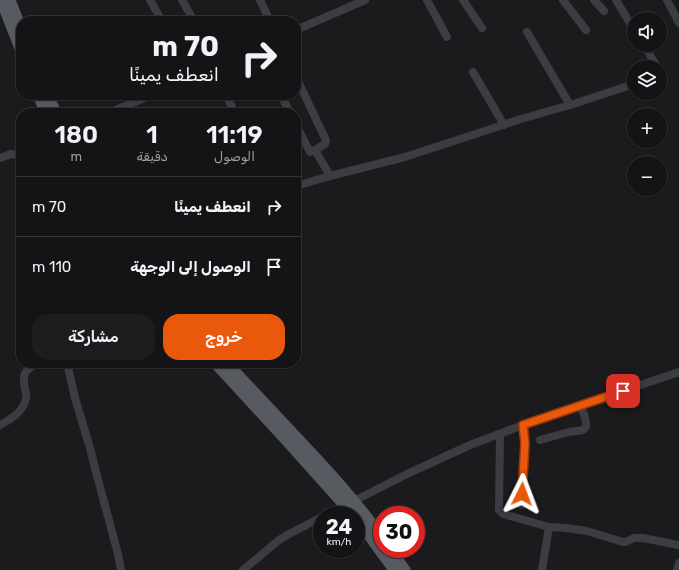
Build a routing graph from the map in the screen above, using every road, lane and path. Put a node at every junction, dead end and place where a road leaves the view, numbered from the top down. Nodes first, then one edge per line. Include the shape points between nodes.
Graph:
1 (1, 0) edge
2 (10, 0) edge
3 (150, 0) edge
4 (182, 0) edge
5 (260, 0) edge
6 (365, 0) edge
7 (427, 0) edge
8 (463, 0) edge
9 (563, 0) edge
10 (594, 0) edge
11 (616, 0) edge
12 (667, 0) edge
13 (604, 11) dead end
14 (16, 16) edge
15 (159, 16) edge
16 (191, 16) edge
17 (268, 16) edge
18 (627, 18) edge
19 (679, 23) edge
20 (301, 28) edge
21 (482, 28) dead end
22 (586, 30) dead end
23 (527, 32) dead end
24 (447, 37) dead end
25 (16, 38) edge
26 (473, 72) dead end
27 (627, 86) edge
28 (301, 88) edge
29 (139, 100) edge
30 (570, 105) junction
31 (121, 108) edge
32 (504, 125) junction
33 (301, 135) edge
34 (315, 150) junction
35 (16, 154) edge
36 (0, 158) edge
37 (330, 176) junction
38 (301, 185) edge
39 (30, 368) edge
40 (68, 368) edge
41 (220, 368) edge
42 (231, 368) edge
43 (679, 372) edge
44 (581, 405) junction
45 (0, 425) edge
46 (523, 425) junction
47 (280, 426) junction
48 (500, 434) junction
49 (540, 440) dead end
50 (350, 503) junction
51 (344, 506) edge
52 (351, 506) edge
53 (522, 506) dead end
54 (313, 522) edge
55 (373, 527) edge
56 (549, 527) junction
57 (365, 530) edge
58 (679, 545) edge
59 (396, 558) edge
60 (679, 563) edge
61 (121, 570) edge
62 (243, 570) edge
63 (394, 570) edge
64 (405, 570) edge
65 (542, 570) edge
66 (677, 570) edge

1 - 25 main road
2 - 14 main road
3 - 15 street
4 - 16 street
5 - 17 street
6 - 20 street
7 - 24 street
8 - 21 street
9 - 22 street
10 - 13 street
11 - 18 street
12 - 19 street
23 - 30 street
26 - 32 street
27 - 30 street
28 - 34 street via 326,141
29 - 31 street
30 - 32 street
32 - 37 street via 405,157
33 - 34 street via 309,151
34 - 37 street
35 - 36 street
37 - 38 street
39 - 45 street via 24,374 27,396 24,403 12,418
40 - 61 street
41 - 47 main road
42 - 47 main road
43 - 44 street
44 - 46 street
44 - 49 street via 586,421 585,429
46 - 48 street
46 - 53 street via 525,443
47 - 50 main road
48 - 50 street via 470,445
48 - 56 street via 500,513
50 - 51 street
50 - 52 main road
50 - 55 main road
54 - 62 street via 279,540
56 - 58 street via 587,531 626,542 634,538 643,538
56 - 65 street
57 - 63 main road
59 - 64 main road
60 - 66 street

